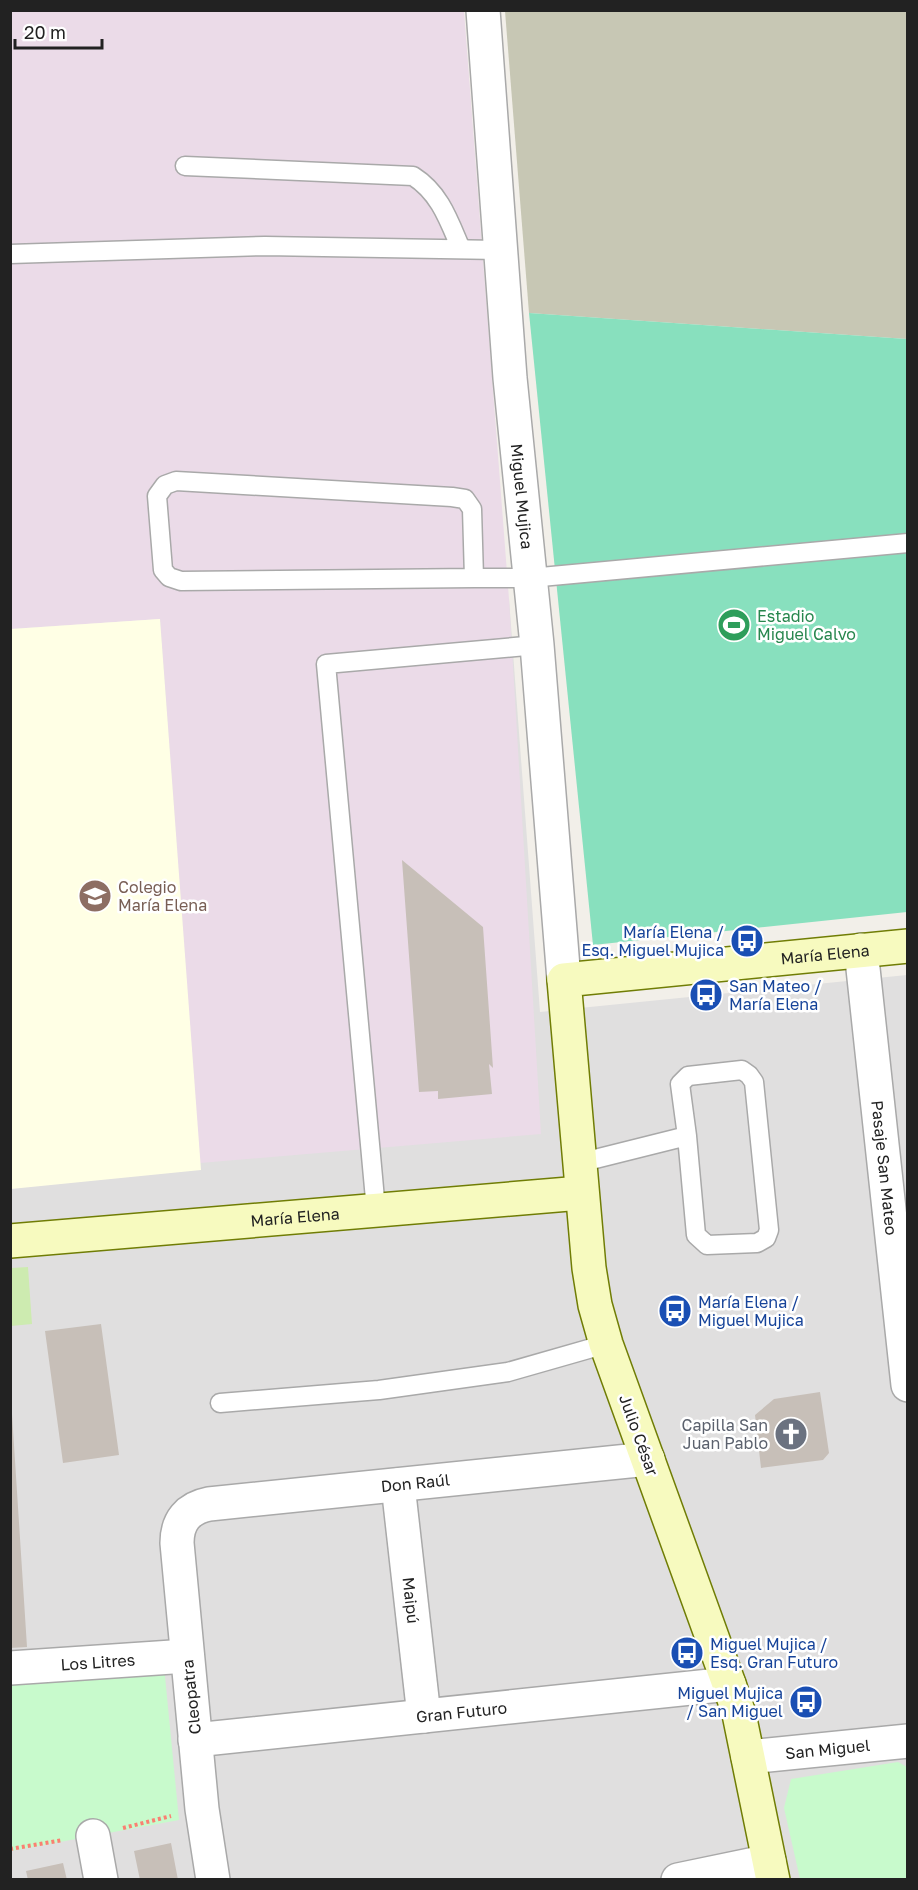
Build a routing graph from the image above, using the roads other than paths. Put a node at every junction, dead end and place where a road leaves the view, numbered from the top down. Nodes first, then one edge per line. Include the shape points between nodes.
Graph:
1 (483, 10) edge
2 (184, 166) dead end
3 (461, 249) junction
4 (499, 250) junction
5 (10, 254) edge
6 (908, 543) edge
7 (474, 578) junction
8 (530, 578) junction
9 (537, 645) junction
10 (908, 946) edge
11 (861, 950) junction
12 (564, 980) junction
13 (687, 1136) junction
14 (580, 1178) junction
15 (376, 1210) junction
16 (10, 1240) edge
17 (606, 1344) junction
18 (908, 1385) edge
19 (220, 1403) dead end
20 (648, 1459) junction
21 (399, 1485) junction
22 (185, 1516) joint
23 (187, 1656) junction
24 (10, 1668) edge
25 (729, 1684) junction
26 (424, 1716) junction
27 (195, 1740) junction
28 (908, 1741) edge
29 (748, 1757) junction
30 (93, 1836) dead end
31 (771, 1870) edge
32 (101, 1880) edge
33 (213, 1880) edge
34 (678, 1880) edge

1 - 4 street, Miguel Mujica
2 - 3 lane via 413,176 440,201
3 - 4 lane
3 - 5 lane via 265,246
4 - 8 street, Miguel Mujica
6 - 8 lane
7 - 7 lane via 181,581 163,570 157,496 165,485 176,481 465,499 472,509
7 - 8 lane
8 - 9 street, Miguel Mujica
9 - 12 street, Miguel Mujica
9 - 15 lane via 326,664
10 - 11 street, María Elena
11 - 12 street, María Elena
11 - 18 street, Pasaje San Mateo
12 - 14 street, Julio César
13 - 13 lane via 680,1084 683,1079 742,1070 749,1075 754,1082 769,1230 766,1238 757,1243 707,1245 696,1235
13 - 14 lane
14 - 15 street, María Elena
14 - 17 street, Julio César via 595,1305
15 - 16 street, María Elena
17 - 19 lane via 508,1372 379,1390
17 - 20 street, Julio César
20 - 21 street, Don Raúl
20 - 25 street, Julio César
21 - 22 street, Don Raúl via 210,1504
21 - 26 street, Maipú
22 - 23 street, Cleopatra via 177,1543
23 - 24 street, Los Litres
23 - 27 street, Cleopatra
25 - 26 street, Gran Futuro
25 - 29 street, Julio César
26 - 27 street, Gran Futuro
27 - 33 street, Cleopatra
28 - 29 street, San Miguel
29 - 31 street, Julio César
30 - 32 street
31 - 34 street

